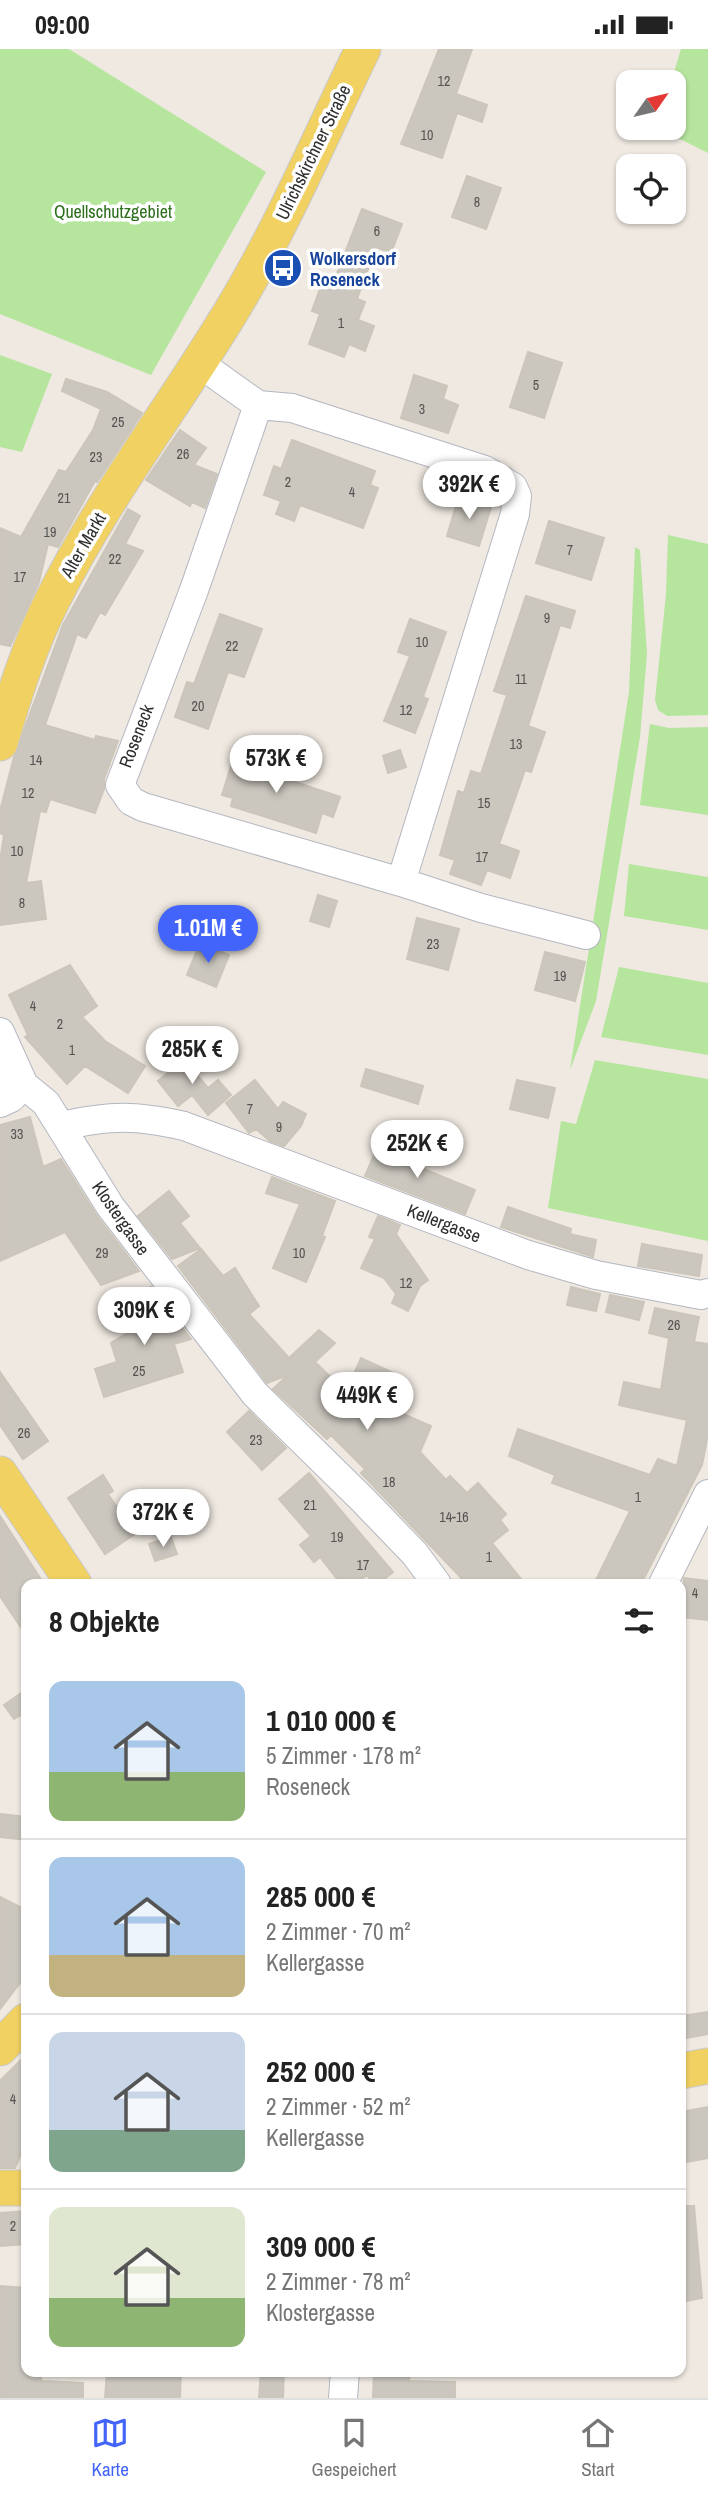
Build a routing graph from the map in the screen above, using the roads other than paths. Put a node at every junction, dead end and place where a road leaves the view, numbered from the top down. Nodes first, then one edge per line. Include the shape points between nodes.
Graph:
1 (363, 49) edge
2 (199, 363) junction
3 (258, 405) junction
4 (0, 743) edge
5 (401, 882) junction
6 (586, 935) dead end
7 (0, 1032) edge
8 (12, 1081) edge
9 (0, 1103) edge
10 (62, 1126) junction
11 (706, 1297) edge
12 (0, 1474) edge
13 (704, 1511) edge
14 (71, 1579) edge
15 (433, 1579) edge
16 (666, 1579) edge
17 (21, 2026) edge
18 (0, 2048) edge
19 (708, 2066) edge
20 (686, 2070) edge
21 (0, 2188) edge
22 (21, 2188) edge
23 (345, 2377) edge
24 (343, 2398) edge

1 - 2 main road, Ulrichskirchner Straße via 254,271
2 - 3 street
2 - 4 main road, Alter Markt via 144,442 53,598
3 - 5 street via 292,408 485,470 513,487 517,496
3 - 5 street, Roseneck via 120,785 131,801 143,807
5 - 6 street, Roseneck
7 - 8 street
8 - 9 street via 11,1098
8 - 10 street, Klostergasse via 46,1103
10 - 11 street, Kellergasse via 101,1117 140,1116 184,1126 528,1255 596,1275
10 - 15 street, Klostergasse via 110,1206 255,1394 415,1553
12 - 14 main road
13 - 16 street
17 - 18 main road
19 - 20 main road
21 - 22 main road
23 - 24 street

